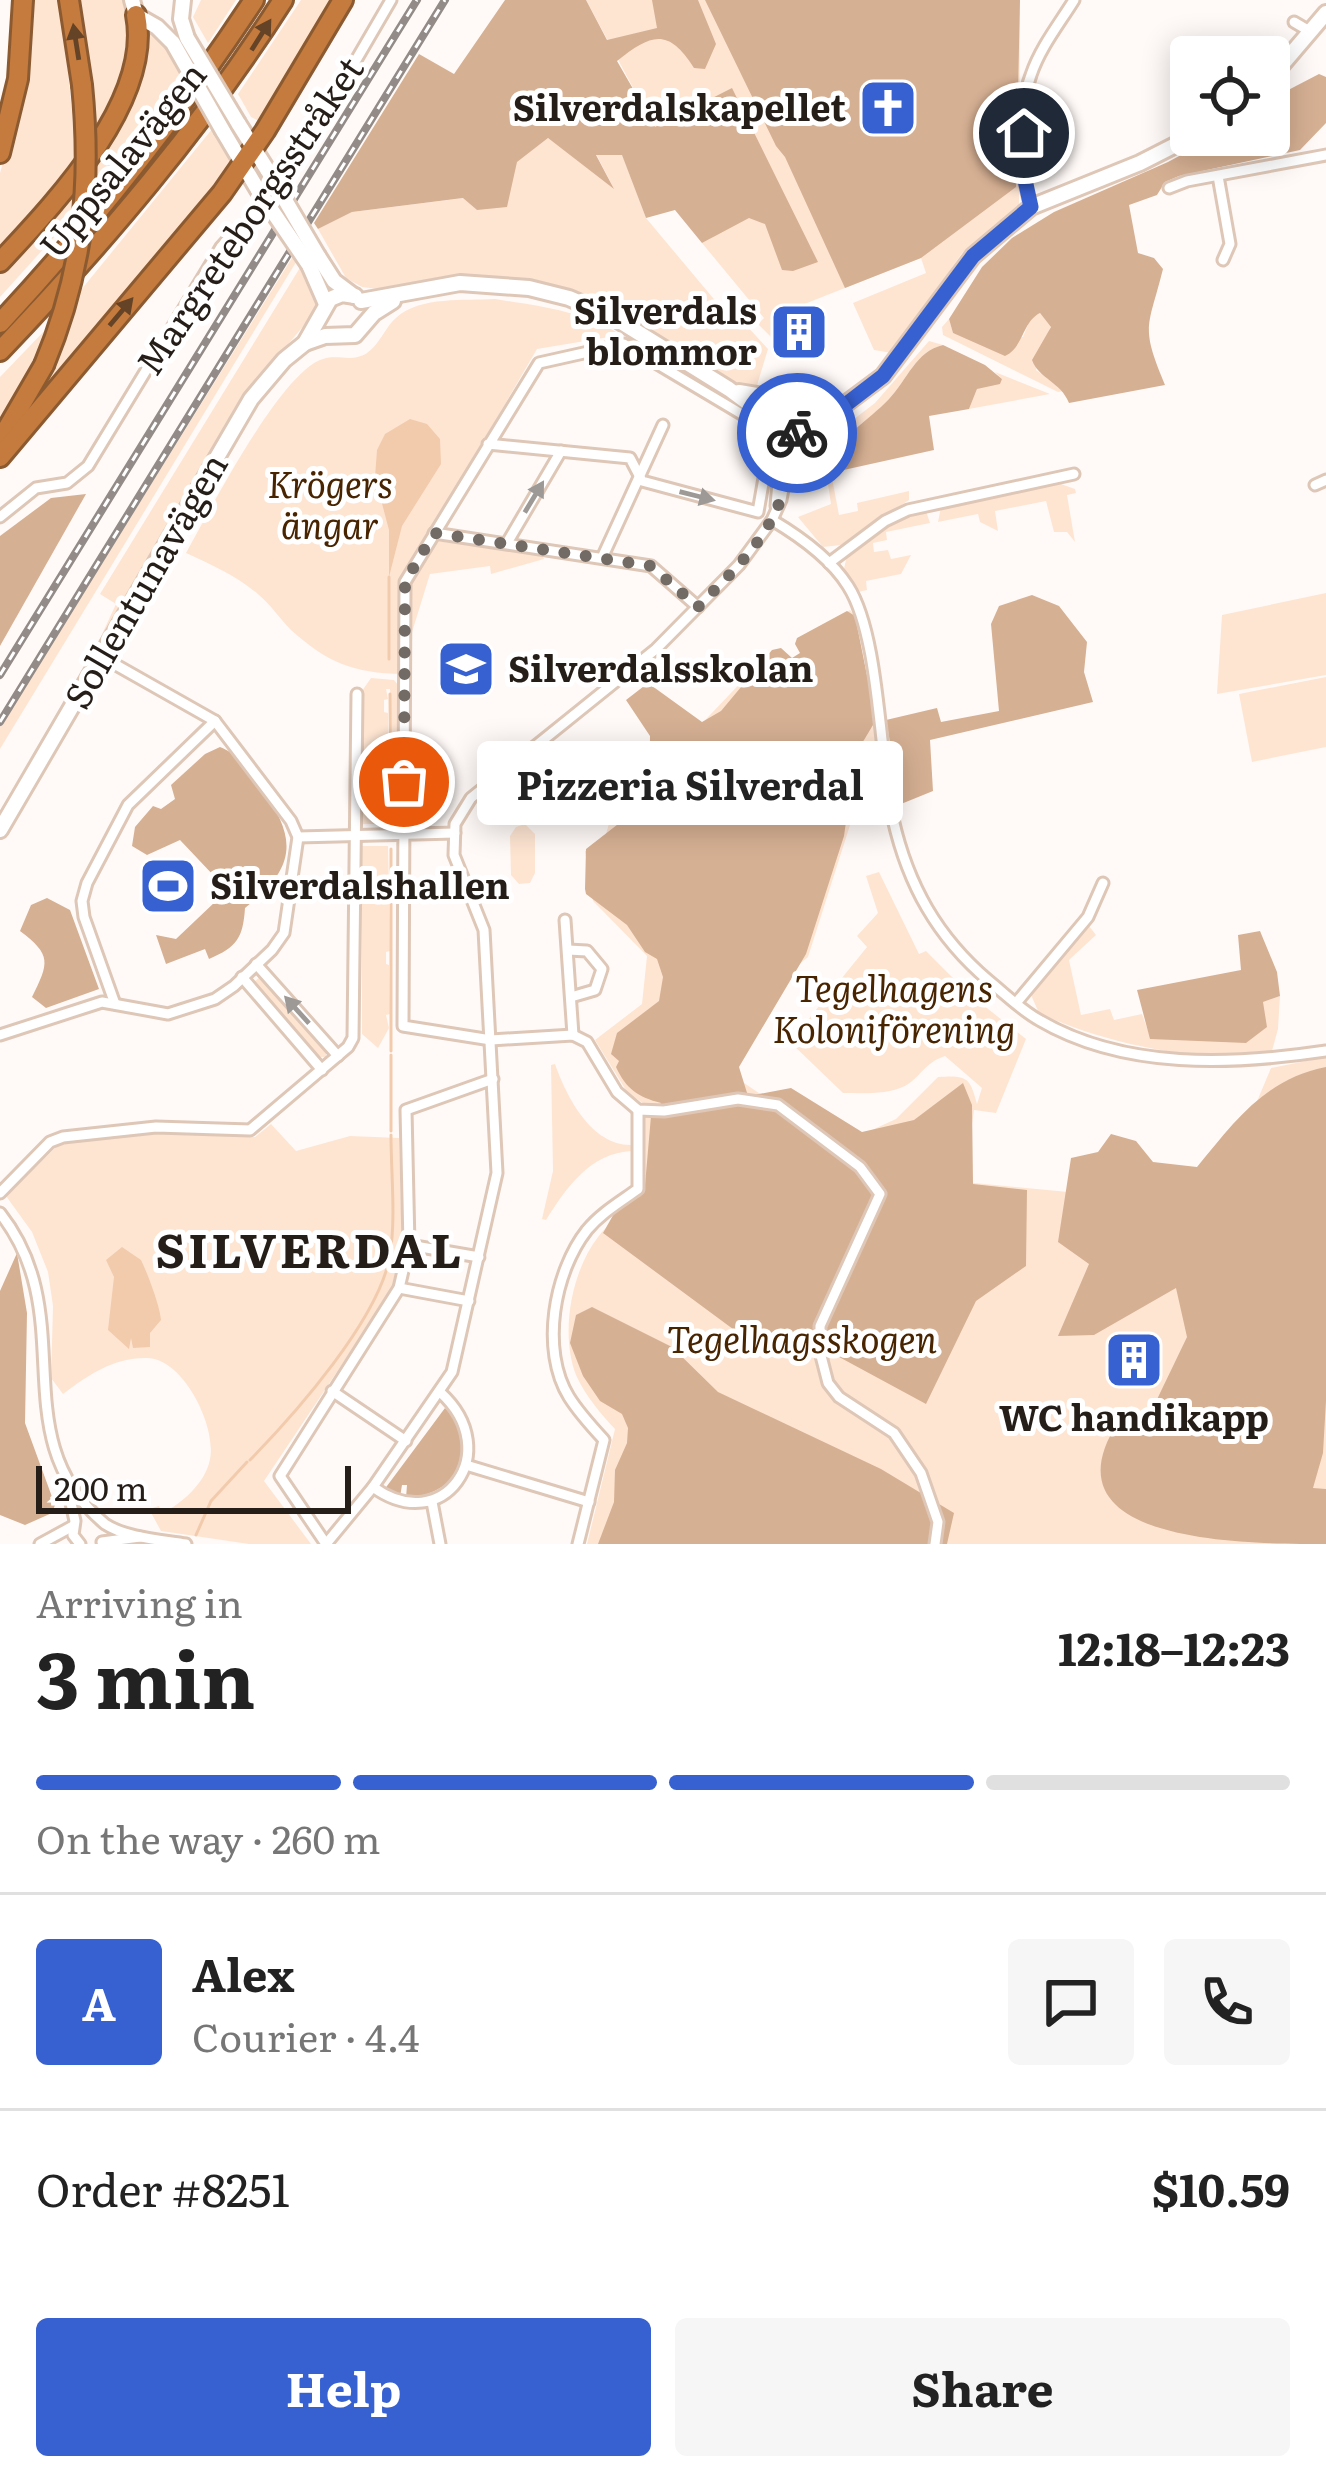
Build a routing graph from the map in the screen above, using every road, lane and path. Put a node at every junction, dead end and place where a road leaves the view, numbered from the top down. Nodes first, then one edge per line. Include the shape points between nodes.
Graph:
1 (23, 0) edge
2 (69, 0) edge
3 (183, 0) edge
4 (254, 0) edge
5 (283, 0) edge
6 (343, 0) edge
7 (391, 0) edge
8 (1073, 0) edge
9 (134, 8) edge
10 (1326, 13) edge
11 (1294, 22) dead end
12 (1317, 37) junction
13 (180, 40) junction
14 (1290, 61) edge
15 (254, 148) junction
16 (1170, 148) edge
17 (0, 153) edge
18 (1326, 155) edge
19 (241, 167) junction
20 (1219, 176) junction
21 (1169, 188) dead end
22 (258, 190) junction
23 (222, 193) junction
24 (1031, 207) junction
25 (314, 260) junction
26 (1223, 260) dead end
27 (0, 262) edge
28 (402, 294) junction
29 (358, 299) junction
30 (324, 310) junction
31 (0, 323) edge
32 (365, 323) junction
33 (333, 335) junction
34 (304, 343) junction
35 (0, 351) edge
36 (728, 389) junction
37 (776, 398) junction
38 (846, 404) junction
39 (805, 406) junction
40 (770, 424) junction
41 (662, 425) dead end
42 (798, 431) junction
43 (0, 442) edge
44 (488, 444) junction
45 (561, 451) junction
46 (0, 457) edge
47 (1075, 474) dead end
48 (638, 476) junction
49 (776, 506) junction
50 (0, 517) edge
51 (772, 520) junction
52 (434, 533) junction
53 (507, 543) junction
54 (602, 558) junction
55 (830, 563) junction
56 (698, 607) junction
57 (102, 657) junction
58 (357, 694) dead end
59 (215, 721) junction
60 (0, 830) edge
61 (455, 833) junction
62 (403, 834) junction
63 (356, 835) junction
64 (298, 836) junction
65 (1103, 883) dead end
66 (565, 920) dead end
67 (568, 950) junction
68 (256, 964) junction
69 (242, 977) junction
70 (572, 997) junction
71 (1016, 1003) junction
72 (115, 1004) junction
73 (0, 1035) edge
74 (573, 1035) junction
75 (491, 1040) junction
76 (1326, 1051) edge
77 (338, 1056) junction
78 (322, 1070) junction
79 (493, 1078) junction
80 (638, 1110) junction
81 (0, 1193) edge
82 (0, 1213) edge
83 (410, 1245) junction
84 (479, 1257) junction
85 (399, 1288) junction
86 (469, 1300) junction
87 (332, 1391) junction
88 (441, 1393) junction
89 (406, 1442) junction
90 (466, 1465) junction
91 (373, 1487) junction
92 (68, 1490) junction
93 (432, 1502) junction
94 (589, 1502) junction
95 (94, 1514) junction
96 (74, 1523) junction
97 (105, 1524) junction
98 (145, 1537) junction
99 (43, 1542) edge
100 (78, 1542) edge
101 (101, 1543) edge
102 (186, 1544) edge
103 (326, 1544) edge
104 (440, 1544) edge
105 (578, 1544) edge
106 (935, 1544) edge

1 - 17 highway via 18,79
43 -> 2 highway, bridge via 44,365 81,251 88,172
3 - 13 street
4 - 31 highway, Uppsalavägen via 156,138
35 -> 5 highway, Uppsalavägen via 219,96
6 - 15 highway
7 - 50 street, Margreteborgsstråket via 299,158 255,219 221,247 88,466 67,483 36,488
8 - 24 street via 1025,94 1023,171
9 - 13 street
9 - 27 highway via 138,57 114,113 68,183
10 - 12 street
11 - 12 street
12 - 14 street
13 - 15 street, bridge
13 - 19 street, bridge
15 - 19 highway
15 - 25 street, bridge
16 - 24 street
18 - 20 street
19 - 22 street
19 - 23 highway
20 - 21 street
20 - 26 street via 1230,244
22 - 23 highway
22 - 25 street, bridge
46 -> 23 highway
24 - 38 street via 973,256 883,376
25 - 29 street
25 - 30 street
28 - 29 street
28 - 32 street
28 - 36 street via 488,283 569,298
29 - 30 street via 336,295
29 - 32 street
30 - 33 street
30 - 34 street, Sollentunavägen
32 - 33 street via 356,335
33 - 34 street
34 - 57 street, Sollentunavägen via 251,399
36 - 37 street
36 - 40 street
37 - 39 street via 790,395
37 - 40 street
38 - 39 street
38 - 42 street
39 - 42 street
40 - 42 street
40 - 49 street
41 - 48 street
42 - 49 street
44 - 45 street
48 -> 44 street via 758,512 768,455 740,410 623,344 539,363
44 - 52 street
45 - 48 street via 630,458
53 -> 45 street
47 - 55 street via 908,510
48 - 54 street
49 - 51 street
51 - 55 street
51 - 56 street
52 - 53 street
52 - 62 street via 405,582
53 - 54 street
54 - 56 street via 651,566
55 - 71 street via 856,601 867,638 892,817 914,888 962,958
56 - 61 street via 471,798
57 - 59 street
57 - 60 street, Sollentunavägen
58 - 63 street
59 - 64 street
59 - 72 street via 128,805 87,883 85,917
61 - 62 street
61 - 75 street via 454,855 484,930
62 - 63 street
62 - 75 street via 403,1026
63 - 64 street
63 - 77 street via 353,1038
64 - 68 street via 284,933
65 - 71 street via 1088,917
66 - 67 street
67 - 70 street
67 - 70 street via 587,950 602,973 591,993
68 - 69 street
77 -> 68 street
69 - 72 street via 215,999 168,1014
69 - 78 street
70 - 74 street
71 - 76 street via 1054,1027 1141,1055 1227,1061
72 - 73 street
74 - 75 street
74 - 80 street
75 - 79 street
77 - 78 street
78 - 81 street via 250,1130 156,1127 50,1142
79 - 83 street via 406,1110
79 - 84 street via 497,1173
80 - 94 street via 638,1189 584,1234 556,1302 560,1376 604,1441
80 - 106 street via 761,1101 869,1177 880,1194 820,1326 820,1352 839,1397 894,1433 921,1473 938,1522
82 - 92 street via 29,1264 41,1443
83 - 84 street
83 - 85 street
84 - 86 street
85 - 86 street
85 - 87 street
86 - 88 street
87 - 89 street
87 - 103 street via 280,1475
88 - 89 street
88 - 90 street via 465,1421
89 - 91 street
90 - 93 street
90 - 94 street
91 - 93 street via 409,1504
91 - 103 street
92 - 95 street
92 - 96 street
93 - 104 street
94 - 105 street
95 - 96 street
95 - 97 street
96 - 99 street
96 - 100 street
97 - 98 street
97 - 101 street
98 - 101 street
98 - 102 street
99 - 100 street

